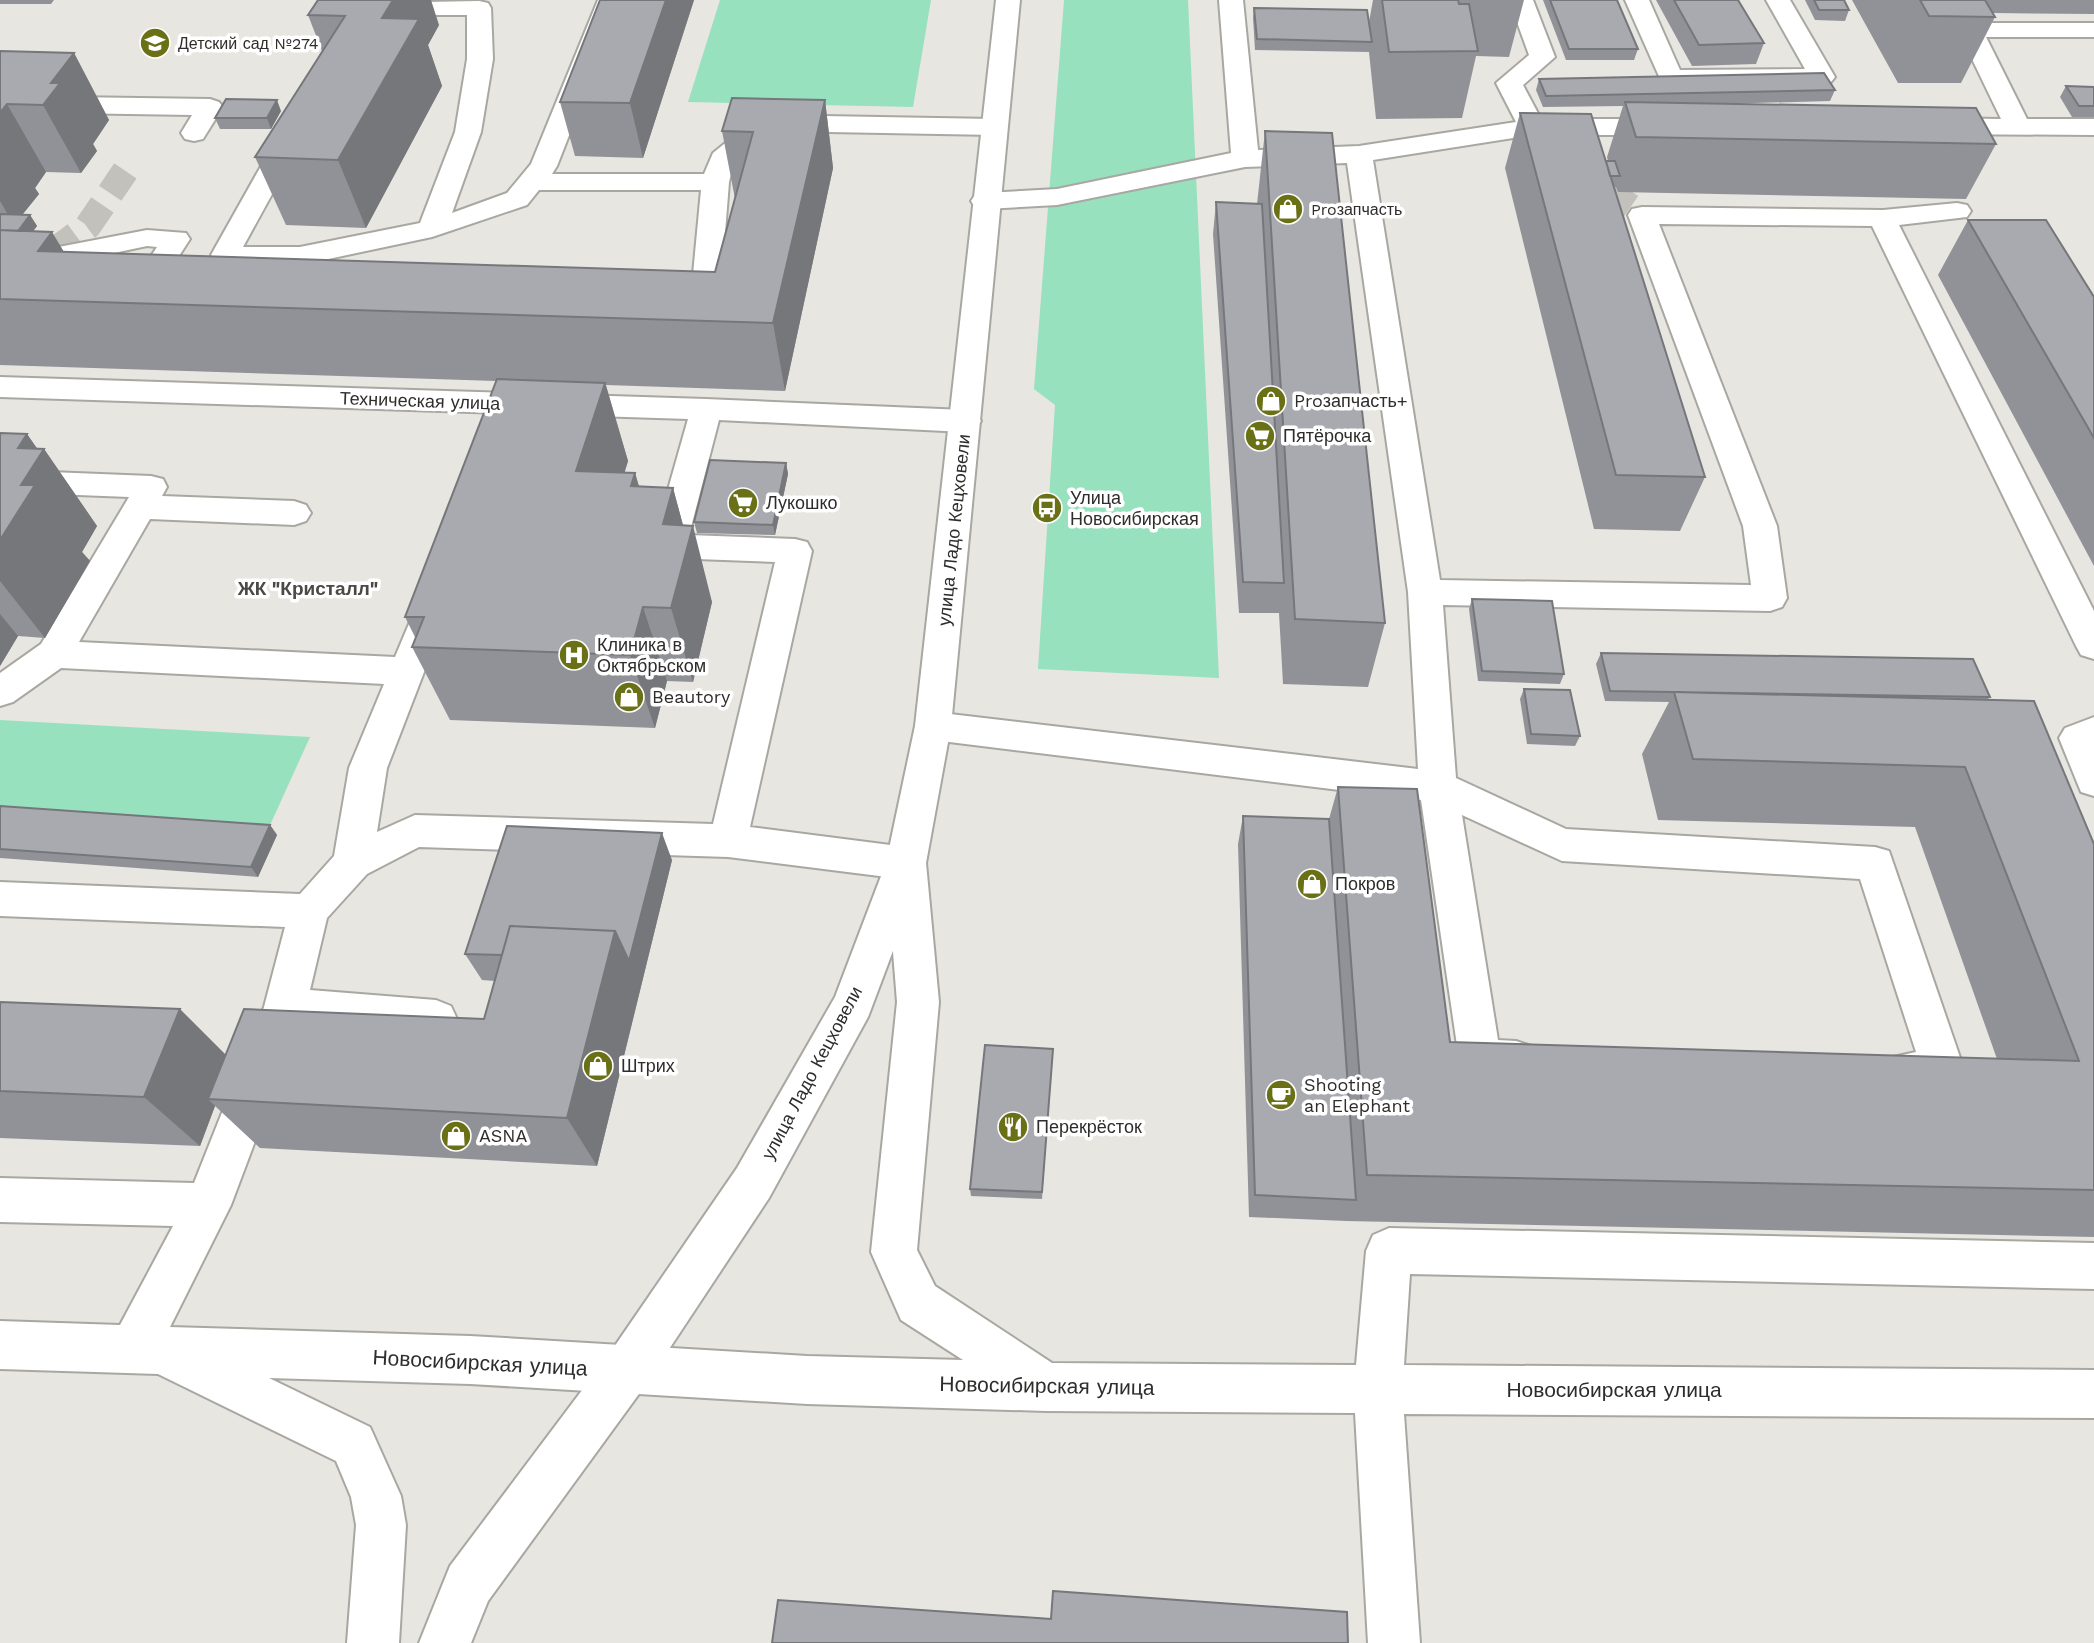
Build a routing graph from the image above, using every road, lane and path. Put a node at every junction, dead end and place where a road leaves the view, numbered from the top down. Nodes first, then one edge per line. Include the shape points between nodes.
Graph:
1 (610, 0) edge
2 (1007, 0) edge
3 (1231, 0) edge
4 (1521, 0) edge
5 (1637, 0) edge
6 (1778, 0) edge
7 (354, 21) edge
8 (2094, 30) edge
9 (0, 104) edge
10 (303, 115) edge
11 (1914, 126) edge
12 (2018, 126) junction
13 (994, 127) junction
14 (1532, 127) junction
15 (1696, 127) edge
16 (2094, 127) edge
17 (194, 133) dead end
18 (1359, 154) junction
19 (1245, 159) junction
20 (532, 182) junction
21 (715, 182) junction
22 (985, 201) junction
23 (1957, 211) dead end
24 (1883, 218) junction
25 (432, 229) junction
26 (43, 259) edge
27 (112, 303) edge
28 (687, 320) edge
29 (0, 387) edge
30 (706, 410) junction
31 (965, 421) junction
32 (0, 481) edge
33 (140, 508) junction
34 (293, 513) dead end
35 (446, 570) edge
36 (1425, 592) junction
37 (2094, 646) edge
38 (54, 654) junction
39 (407, 671) junction
40 (0, 692) edge
41 (933, 726) junction
42 (2094, 731) edge
43 (2094, 781) edge
44 (1438, 787) junction
45 (728, 841) junction
46 (353, 862) junction
47 (906, 863) junction
48 (0, 899) edge
49 (309, 911) junction
50 (285, 1007) junction
51 (471, 1022) edge
52 (1548, 1061) edge
53 (1875, 1070) edge
54 (0, 1200) edge
55 (208, 1205) junction
56 (2094, 1266) edge
57 (0, 1345) edge
58 (147, 1351) junction
59 (627, 1370) junction
60 (1046, 1387) junction
61 (1378, 1387) junction
62 (2094, 1394) edge
63 (373, 1643) edge
64 (445, 1643) edge
65 (1394, 1643) edge

1 - 20 street via 544,166
2 - 13 street, улица Ладо Кецховели
3 - 19 street
4 - 14 street via 1542,57 1509,83
5 - 6 street via 1671,78 1822,77
7 - 25 street via 361,9 479,8 480,59 468,132
8 - 12 street via 1970,30
9 - 17 street via 210,107
10 - 25 street via 225,256 300,256
11 - 12 street
12 - 16 street
13 - 21 street via 766,123 722,159
13 - 22 street, улица Ладо Кецховели
14 - 15 street
14 - 18 street
18 - 19 street
18 - 36 street
19 - 22 street via 1057,197
20 - 21 street
20 - 25 street via 517,199
21 - 28 street via 704,310
22 - 31 street, улица Ладо Кецховели
23 - 24 street
24 - 36 street via 1642,215 1760,526 1770,598
24 - 37 street
26 - 27 street via 148,238 176,239 133,304
29 - 30 street, Техническая улица via 503,419
30 - 31 street, Техническая улица
30 - 45 street via 669,546 795,551
31 - 41 street, улица Ладо Кецховели
32 - 33 street via 152,487
33 - 34 street
33 - 38 street
35 - 39 street
36 - 44 street
38 - 39 street
38 - 40 street
39 - 46 street via 368,768
41 - 44 street
41 - 47 street, улица Ладо Кецховели
42 - 43 street via 2078,738
44 - 52 street via 1480,1059
44 - 53 street via 1562,845 1875,863 1944,1072
45 - 46 street via 415,831
45 - 47 street
46 - 49 street
47 - 59 street, улица Ладо Кецховели via 853,1004 753,1182
47 - 60 street via 918,1002 894,1252 918,1303
48 - 49 street
49 - 50 street
50 - 51 street
50 - 55 street
54 - 55 street
55 - 58 street
56 - 61 street via 1389,1251
57 - 58 street, Новосибирская улица
58 - 59 street, Новосибирская улица via 470,1360
58 - 63 street via 353,1444 376,1496 381,1525
59 - 60 street, Новосибирская улица
59 - 64 street, улица Ладо Кецховели via 468,1584
60 - 61 street, Новосибирская улица
61 - 62 street, Новосибирская улица
61 - 65 street

